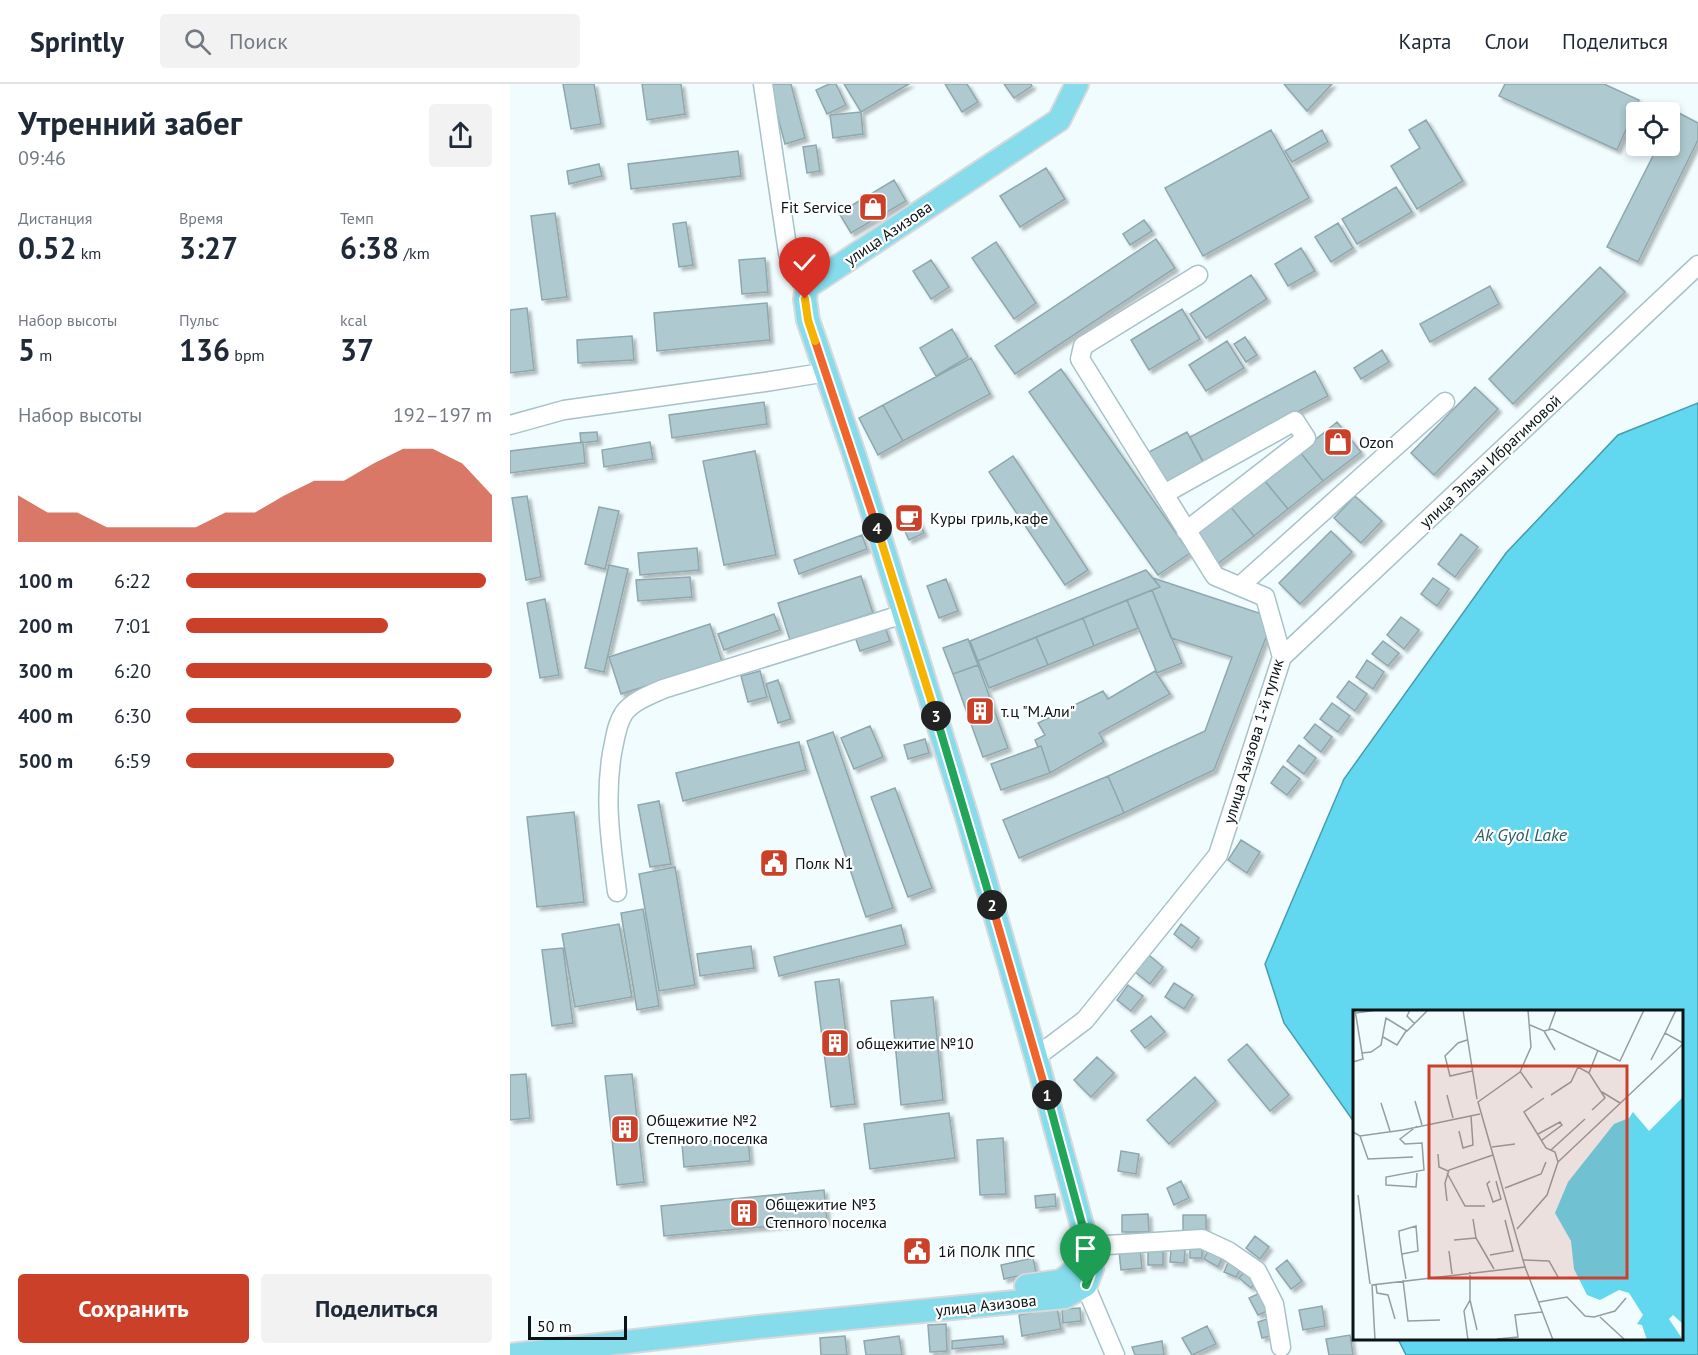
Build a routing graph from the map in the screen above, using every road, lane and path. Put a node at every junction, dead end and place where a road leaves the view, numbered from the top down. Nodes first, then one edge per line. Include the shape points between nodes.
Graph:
1 (763, 84) edge
2 (1068, 84) edge
3 (1077, 84) edge
4 (1698, 265) edge
5 (1198, 275) dead end
6 (800, 280) junction
7 (814, 374) junction
8 (1445, 402) dead end
9 (510, 425) edge
10 (1164, 494) junction
11 (1186, 531) junction
12 (1240, 586) junction
13 (894, 617) junction
14 (1282, 657) junction
15 (617, 892) dead end
16 (1036, 1057) junction
17 (1082, 1262) junction
18 (510, 1344) edge
19 (1281, 1347) dead end
20 (510, 1355) edge
21 (1115, 1355) edge

1 - 6 street via 788,253
2 - 6 main road, улица Азизова via 1054,112
3 - 16 main road, улица Азизова via 1059,120 807,287 805,299 808,320 855,457 967,817
4 - 14 street, улица Эльзы Ибрагимовой
5 - 10 street, улица Азизова 1-й тупик via 1083,346 1080,353 1080,359
6 - 7 main road via 791,309
7 - 9 street via 564,410
7 - 13 main road via 848,467
8 - 12 street
10 - 11 street, улица Азизова 1-й тупик
10 - 11 street via 1295,421 1306,438
11 - 12 street, улица Азизова 1-й тупик via 1215,576
12 - 14 street, улица Азизова 1-й тупик via 1265,597
13 - 15 street via 663,688 631,705 615,735 607,783
13 - 17 main road via 969,856
14 - 16 street, улица Азизова 1-й тупик via 1218,855 1085,1020
16 - 17 main road, улица Азизова
17 - 18 main road, улица Азизова via 1061,1281 1048,1284
17 - 19 street via 1202,1239 1257,1271 1274,1304
17 - 20 main road, улица Азизова via 1065,1297
17 - 21 street

